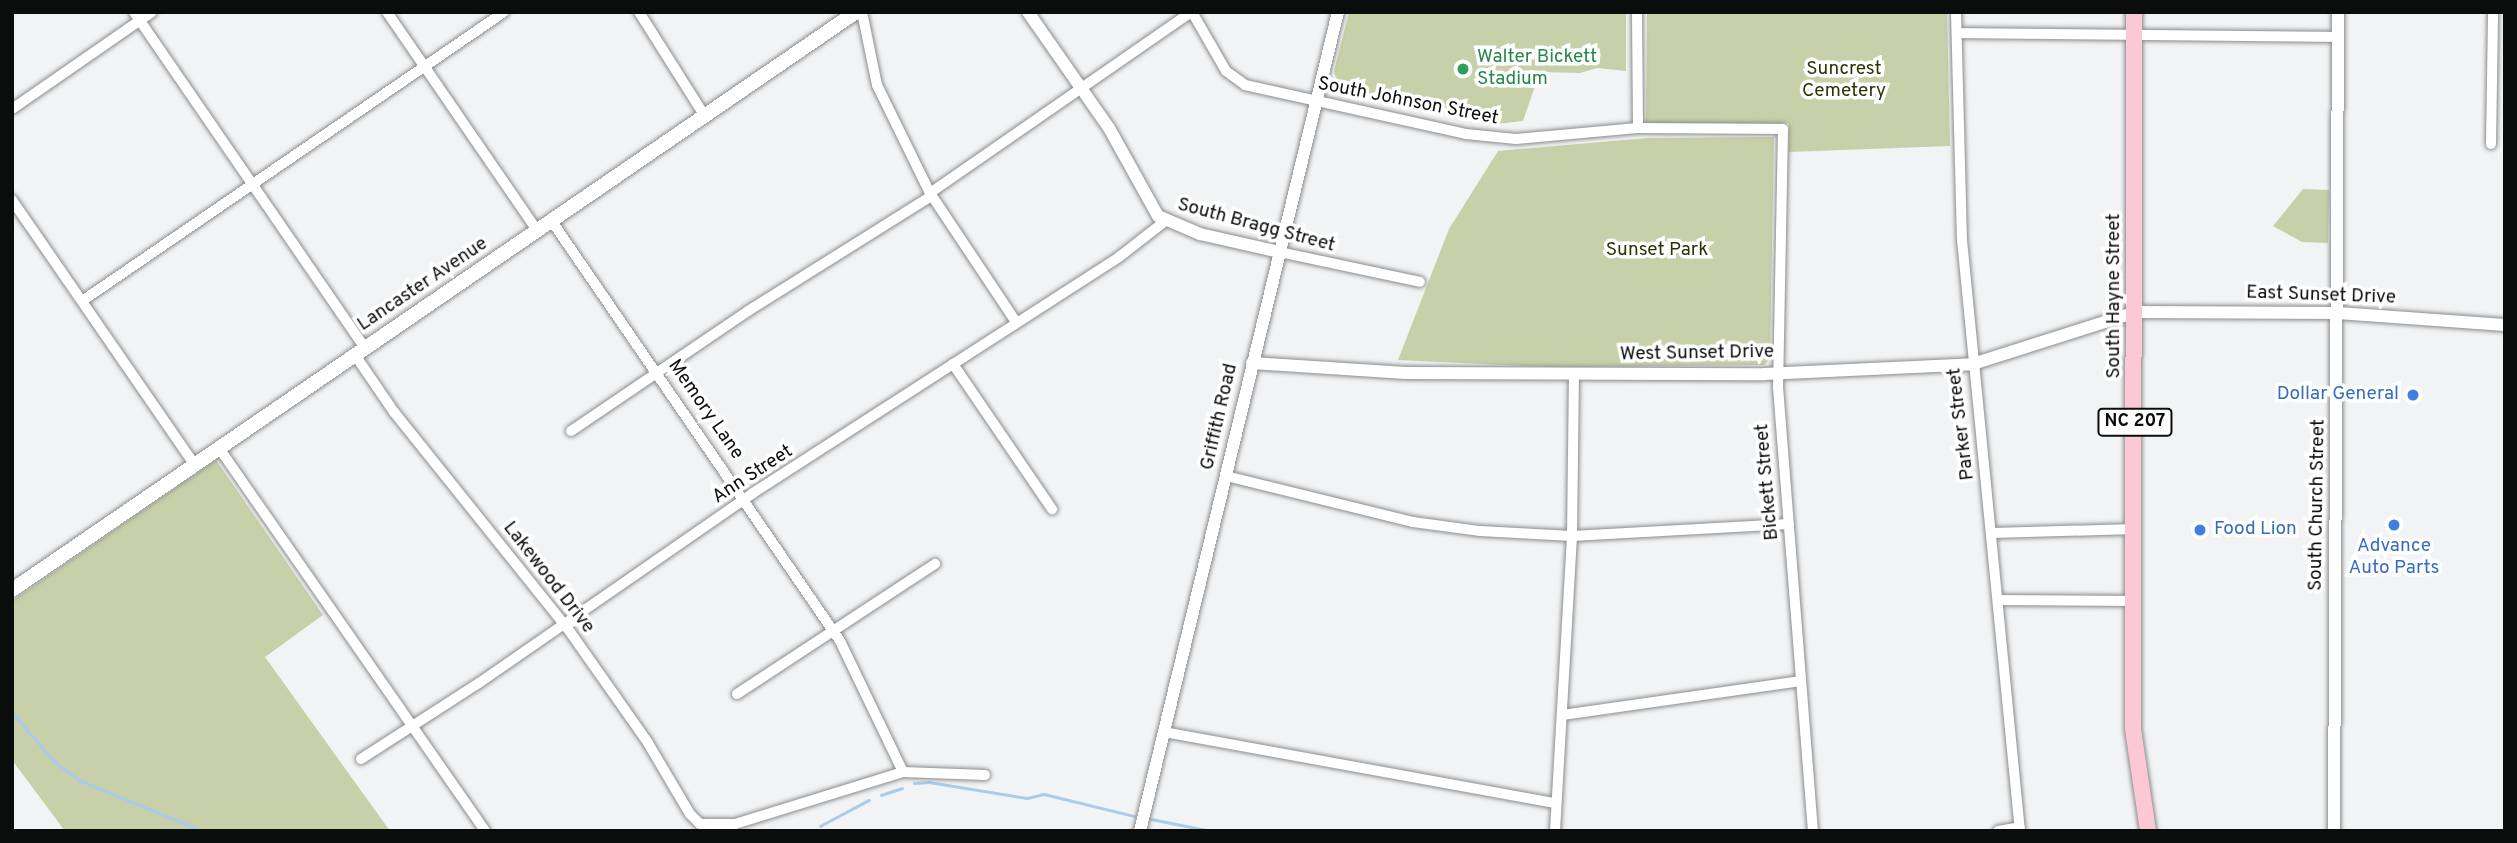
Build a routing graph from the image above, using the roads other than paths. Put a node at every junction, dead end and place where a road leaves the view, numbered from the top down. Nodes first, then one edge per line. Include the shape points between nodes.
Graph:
1 (152, 12) edge
2 (387, 12) edge
3 (504, 12) edge
4 (639, 12) edge
5 (856, 12) edge
6 (862, 12) edge
7 (1028, 12) edge
8 (1191, 12) edge
9 (1338, 12) edge
10 (1637, 12) edge
11 (1956, 12) edge
12 (2134, 12) edge
13 (2338, 12) edge
14 (2493, 12) edge
15 (137, 16) edge
16 (839, 17) edge
17 (1957, 33) junction
18 (2134, 36) junction
19 (2338, 37) junction
20 (426, 66) junction
21 (1083, 90) junction
22 (1315, 102) junction
23 (12, 109) edge
24 (704, 115) junction
25 (1637, 128) junction
26 (1783, 129) joint
27 (2491, 144) dead end
28 (253, 184) junction
29 (931, 195) junction
30 (12, 200) edge
31 (551, 220) junction
32 (1164, 222) junction
33 (537, 230) junction
34 (1279, 252) junction
35 (1420, 282) dead end
36 (82, 300) junction
37 (2136, 312) junction
38 (2338, 313) junction
39 (1016, 322) junction
40 (2505, 325) edge
41 (360, 351) junction
42 (1252, 363) junction
43 (1973, 363) junction
44 (953, 365) junction
45 (1778, 372) junction
46 (659, 374) junction
47 (1574, 374) junction
48 (572, 431) dead end
49 (219, 448) junction
50 (194, 464) junction
51 (1226, 475) junction
52 (746, 500) junction
53 (1052, 509) dead end
54 (1789, 524) junction
55 (2134, 529) junction
56 (1992, 533) junction
57 (1572, 536) junction
58 (935, 564) dead end
59 (12, 590) edge
60 (2000, 600) junction
61 (2134, 601) junction
62 (565, 625) junction
63 (833, 631) junction
64 (1800, 681) junction
65 (737, 694) dead end
66 (1562, 715) junction
67 (410, 726) junction
68 (1164, 732) junction
69 (361, 759) dead end
70 (903, 772) junction
71 (985, 775) dead end
72 (1556, 803) junction
73 (2020, 829) edge
74 (485, 831) edge
75 (1140, 831) edge
76 (1555, 831) edge
77 (1813, 831) edge
78 (1998, 831) edge
79 (2148, 831) edge
80 (2334, 831) edge

1 - 15 street
2 - 20 street
3 - 20 street
4 - 24 street
5 - 16 main road, Lancaster Avenue
6 - 29 street via 877,85
7 - 21 street, South Bragg Street
8 - 21 street
8 - 22 street, South Johnson Street via 1235,79
9 - 22 street, Griffith Road
10 - 25 street
11 - 17 street, Parker Street
12 - 18 main road, South Hayne Street / NC 207
13 - 19 street, South Church Street
14 - 27 street
15 - 23 street
15 - 28 street, Lakewood Drive
16 - 24 main road, Lancaster Avenue
17 - 18 street
17 - 43 street, Parker Street via 1962,240
18 - 19 street
18 - 37 main road, South Hayne Street / NC 207
19 - 38 street, South Church Street
20 - 28 street
20 - 33 street
21 - 29 street
21 - 32 street, South Bragg Street
22 - 25 street, South Johnson Street via 1496,139
22 - 34 street, Griffith Road
24 - 31 main road, Lancaster Avenue
25 - 26 street, South Johnson Street
26 - 45 street, Bickett Street
28 - 36 street
28 - 41 street, Lakewood Drive
29 - 39 street
29 - 46 street via 748,311
30 - 36 street
31 - 33 main road, Lancaster Avenue
31 - 46 street, Memory Lane
32 - 34 street, South Bragg Street
32 - 39 street, Ann Street via 1119,257
33 - 41 main road, Lancaster Avenue
34 - 35 street, South Bragg Street
34 - 42 street, Griffith Road
36 - 50 street
37 - 38 street, East Sunset Drive
37 - 43 street, West Sunset Drive
37 - 55 main road, South Hayne Street / NC 207
38 - 40 street, East Sunset Drive
38 - 80 street, South Church Street
39 - 44 street, Ann Street
41 - 49 main road, Lancaster Avenue
41 - 62 street, Lakewood Drive via 394,412
42 - 47 street, West Sunset Drive via 1406,373
42 - 51 street, Griffith Road
43 - 45 street, West Sunset Drive
43 - 56 street, Parker Street
44 - 52 street, Ann Street
44 - 53 street
45 - 47 street, West Sunset Drive
45 - 54 street, Bickett Street
46 - 48 street
46 - 52 street, Memory Lane
47 - 57 street
49 - 50 main road, Lancaster Avenue
49 - 67 street
50 - 59 main road, Lancaster Avenue
51 - 57 street via 1413,522
51 - 68 street, Griffith Road
52 - 62 street, Ann Street
52 - 63 street, Memory Lane
54 - 57 street
54 - 64 street, Bickett Street
55 - 56 street
55 - 61 main road, South Hayne Street / NC 207
56 - 60 street, Parker Street
57 - 66 street
58 - 63 street
60 - 61 street
60 - 73 street, Parker Street
61 - 79 main road, South Hayne Street / NC 207 via 2133,730
62 - 67 street, Ann Street
62 - 70 street, Lakewood Drive via 648,743 690,814 706,826 726,826 792,810
63 - 65 street
63 - 70 street, Memory Lane
64 - 66 street
64 - 77 street, Bickett Street
66 - 72 street
67 - 69 street, Ann Street
67 - 74 street
68 - 72 street
68 - 75 street, Griffith Road
70 - 71 street
72 - 76 street
73 - 78 street

